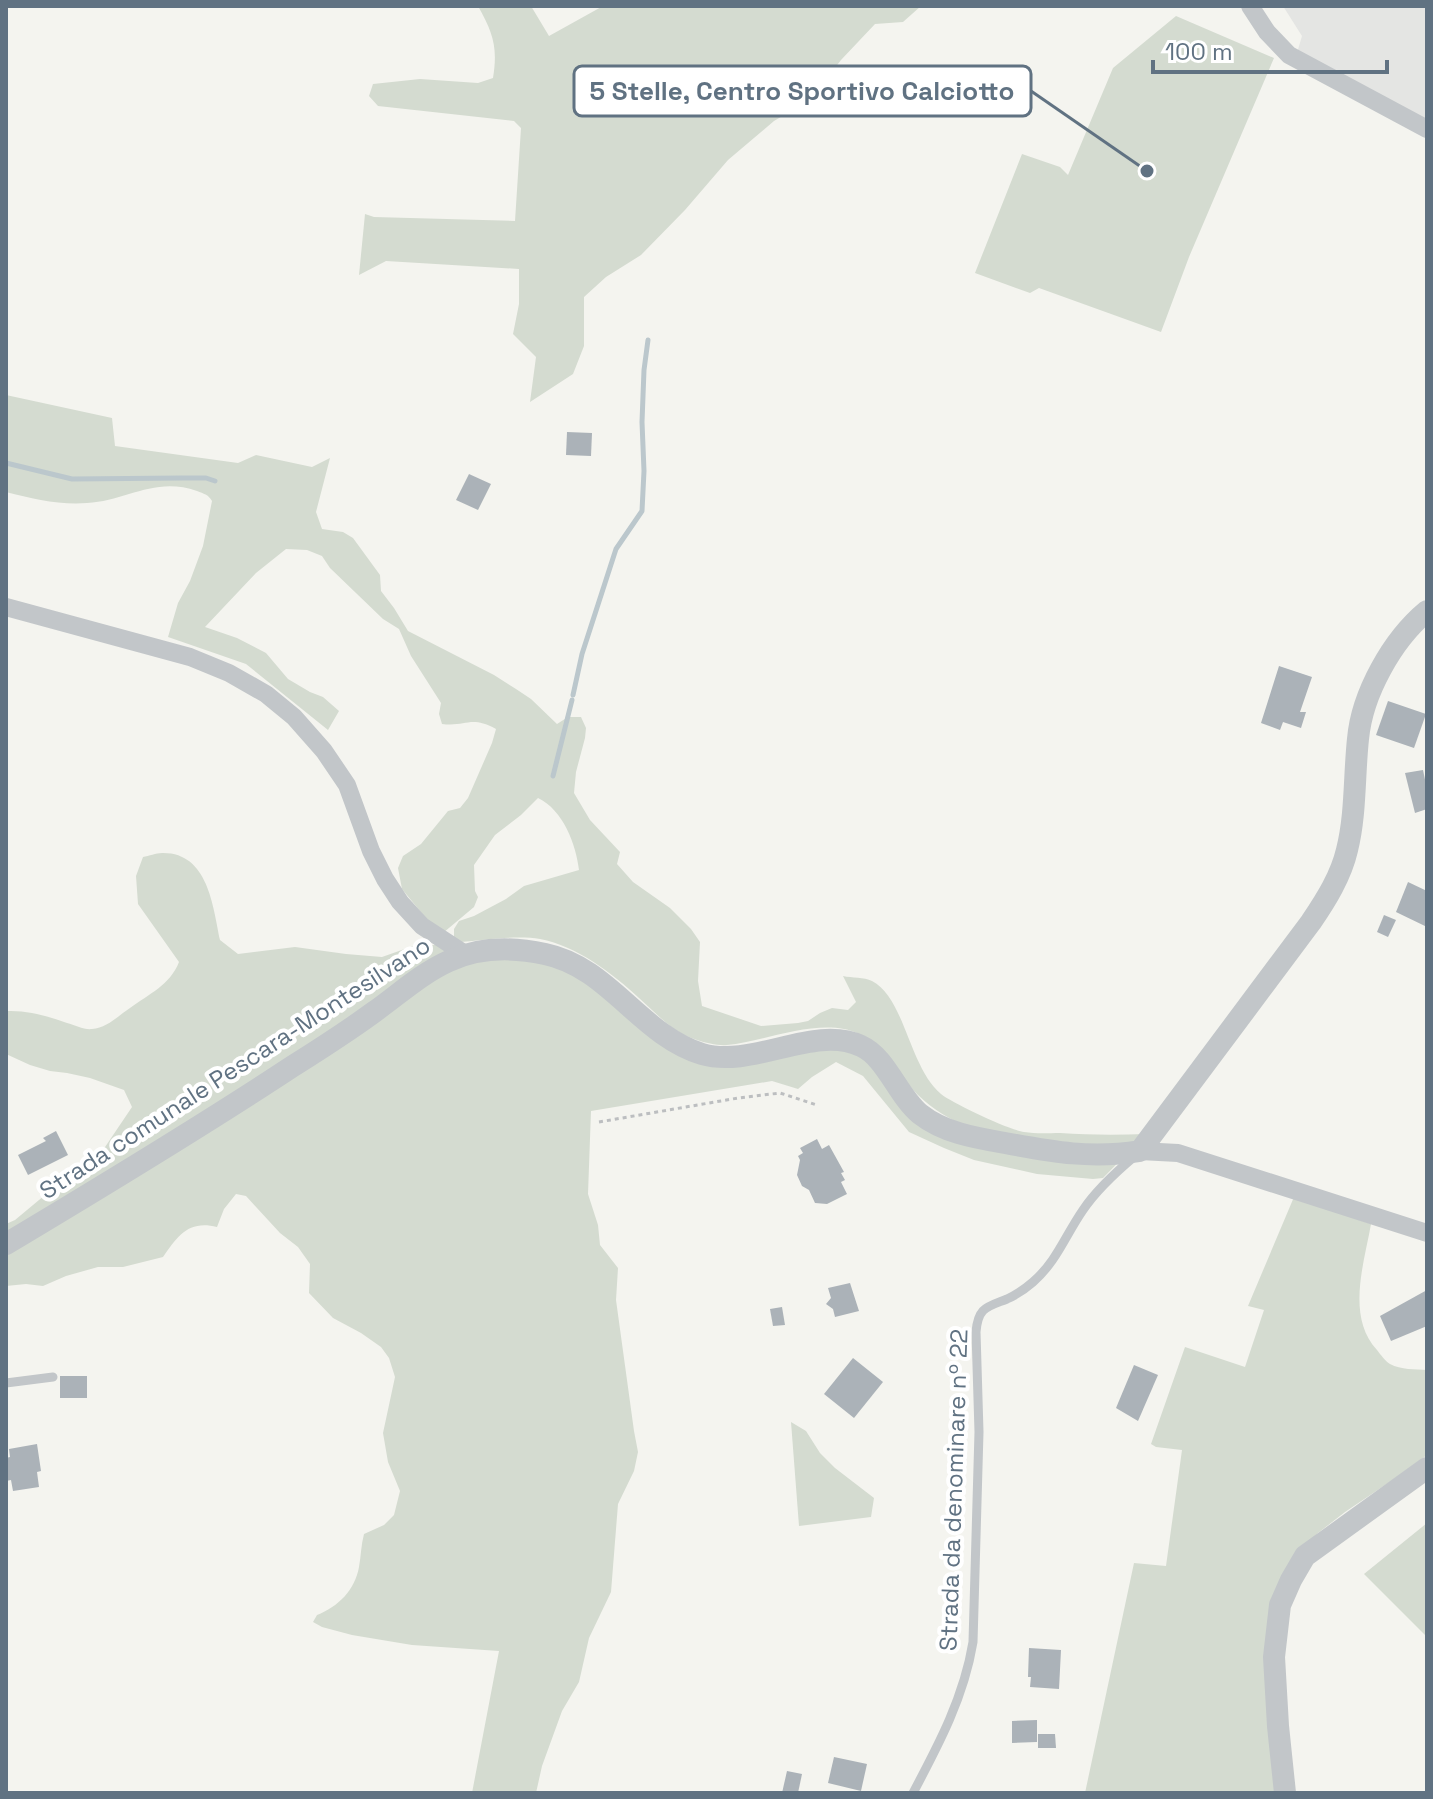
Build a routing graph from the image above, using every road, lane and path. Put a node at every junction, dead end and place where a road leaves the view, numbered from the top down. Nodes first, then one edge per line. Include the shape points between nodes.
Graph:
1 (1250, 6) edge
2 (1427, 129) edge
3 (6, 607) edge
4 (1427, 611) edge
5 (465, 954) junction
6 (817, 1105) dead end
7 (599, 1122) dead end
8 (1140, 1151) junction
9 (1427, 1233) edge
10 (6, 1244) edge
11 (53, 1377) dead end
12 (6, 1383) edge
13 (1427, 1468) edge
14 (913, 1793) edge
15 (1285, 1793) edge

1 - 2 street via 1289,55
3 - 5 street via 190,657 266,694 294,717 347,785 371,851 400,902 422,926
4 - 8 street via 1397,644 1364,707 1351,833 1332,887
5 - 8 street, Strada comunale Pescara-Montesilvano via 527,951 566,961 600,980 651,1026 705,1055 747,1056 841,1039 860,1045 878,1059 920,1114 969,1136 1076,1155
5 - 10 street, Strada comunale Pescara-Montesilvano via 426,974 188,1135
6 - 7 path via 780,1093
8 - 9 street via 1178,1153
8 - 14 lane, Strada da denominare nº 22 via 1091,1198 1044,1271 1020,1292 985,1308 978,1321 973,1642 949,1724
11 - 12 lane
13 - 15 street via 1305,1556 1280,1605 1274,1657

